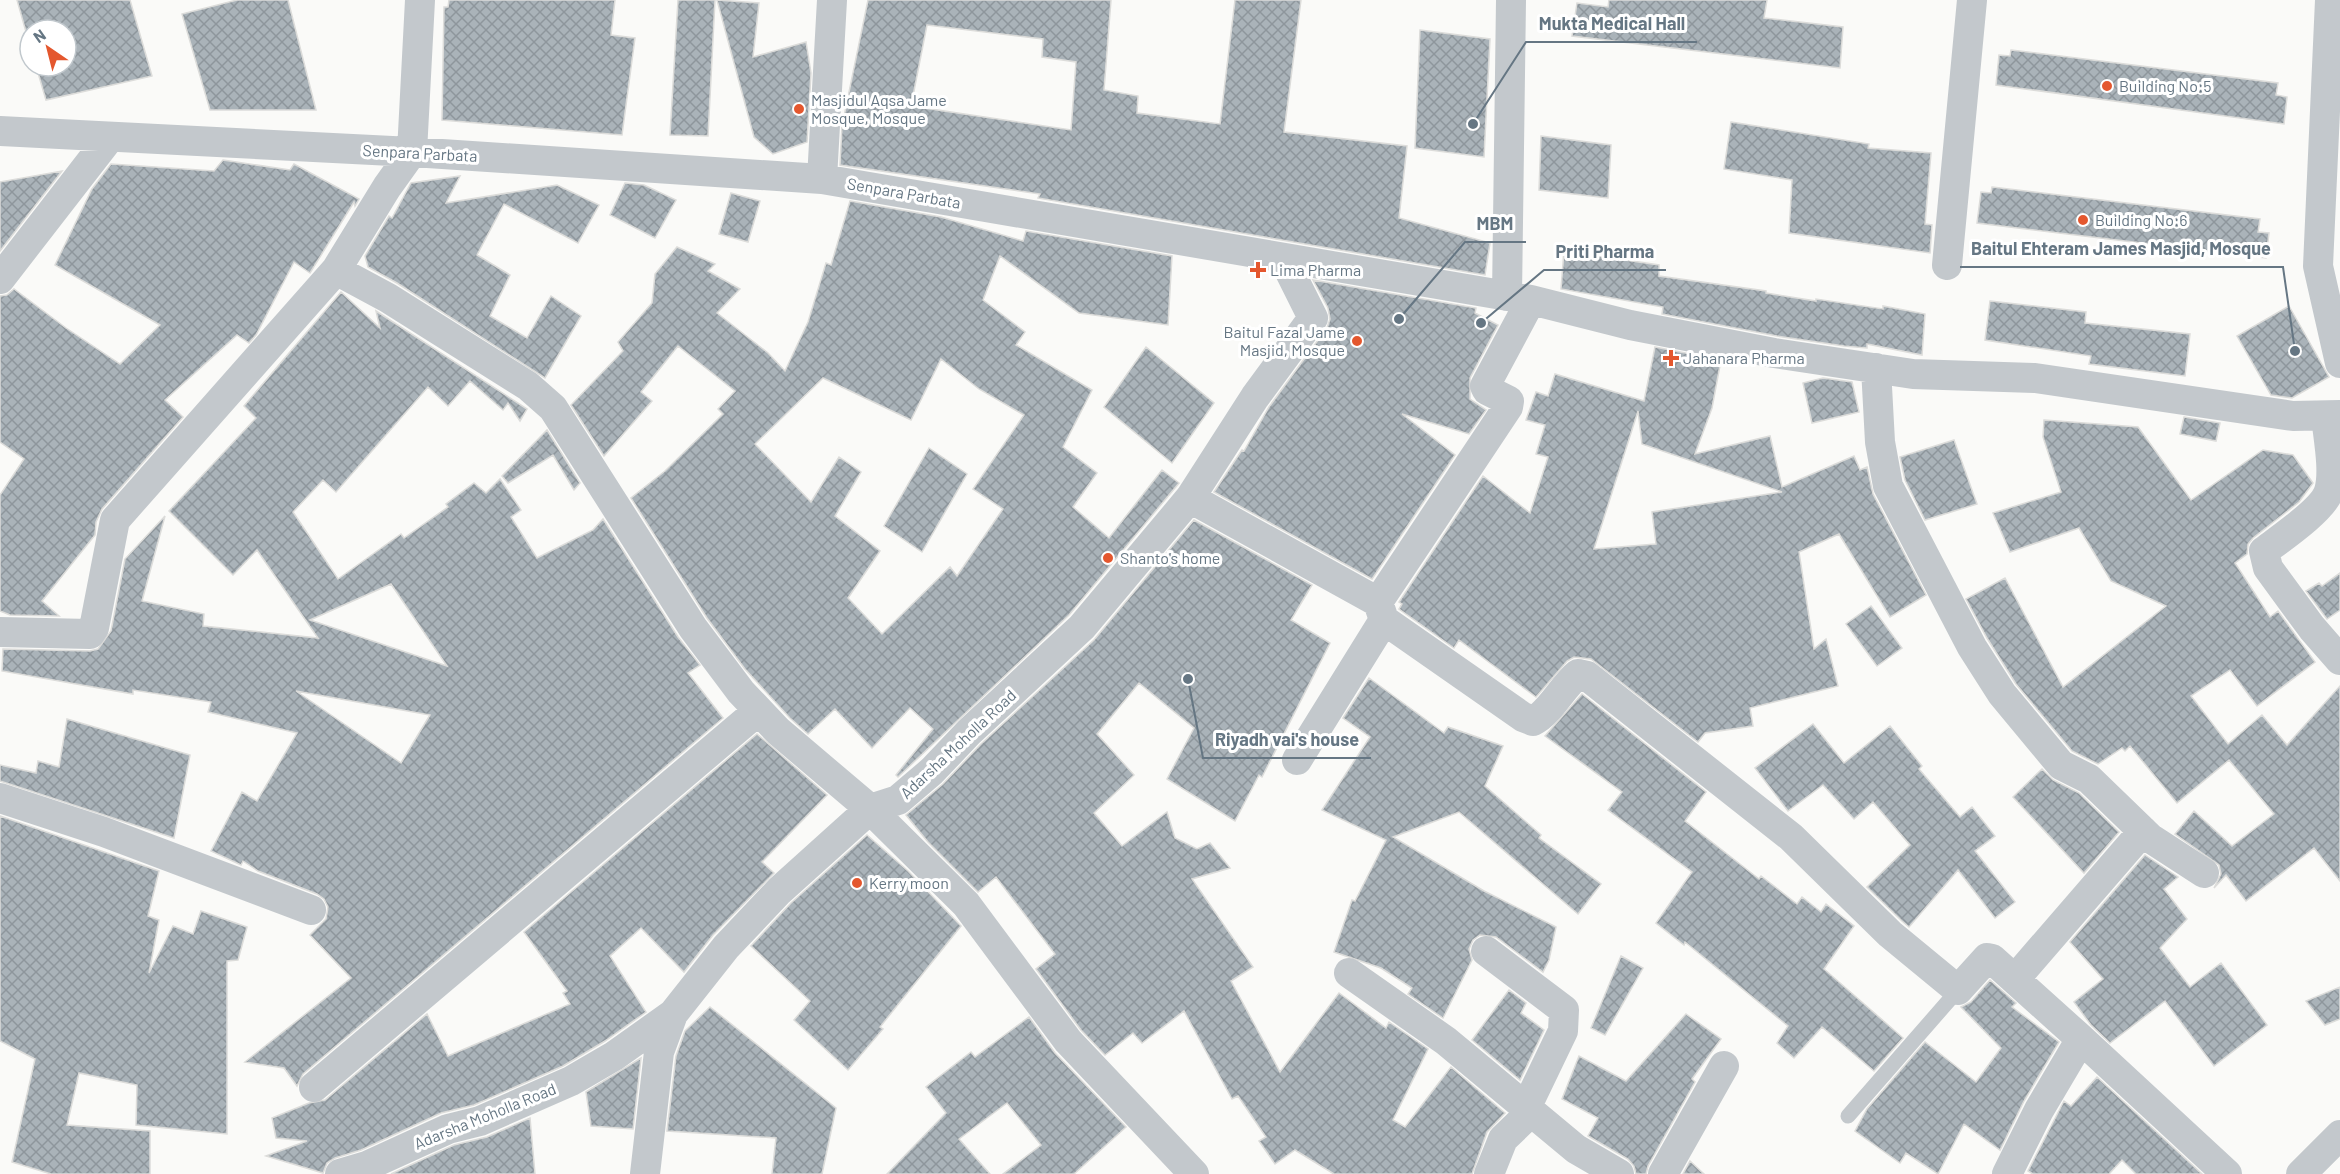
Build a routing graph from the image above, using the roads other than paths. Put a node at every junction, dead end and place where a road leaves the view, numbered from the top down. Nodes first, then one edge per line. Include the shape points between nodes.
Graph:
1 (420, 0) edge
2 (832, 0) edge
3 (1511, 0) edge
4 (1972, 0) edge
5 (2330, 0) edge
6 (0, 131) edge
7 (110, 137) junction
8 (412, 152) junction
9 (822, 179) junction
10 (1283, 258) junction
11 (1947, 265) dead end
12 (336, 270) junction
13 (0, 279) edge
14 (1519, 298) junction
15 (2340, 363) edge
16 (1876, 368) junction
17 (2333, 416) edge
18 (1190, 498) junction
19 (1381, 611) junction
20 (0, 632) edge
21 (2340, 660) edge
22 (758, 711) junction
23 (1297, 760) dead end
24 (0, 798) edge
25 (870, 809) junction
26 (2143, 831) junction
27 (2204, 873) dead end
28 (311, 910) dead end
29 (1486, 951) dead end
30 (1349, 973) dead end
31 (2015, 979) junction
32 (1958, 990) junction
33 (673, 1014) junction
34 (2081, 1039) junction
35 (1724, 1065) dead end
36 (314, 1087) dead end
37 (1529, 1110) junction
38 (1848, 1116) dead end
39 (2340, 1135) edge
40 (340, 1174) edge
41 (645, 1174) edge
42 (1194, 1174) edge
43 (1489, 1174) edge
44 (1619, 1174) edge
45 (1663, 1174) edge
46 (2007, 1174) edge
47 (2227, 1174) edge
48 (2301, 1174) edge

1 - 8 street
2 - 9 street
3 - 14 street
4 - 11 street
5 - 15 street via 2318,266
6 - 7 street, Senpara Parbata
7 - 8 street, Senpara Parbata
7 - 13 street
8 - 9 street, Senpara Parbata
8 - 12 street
9 - 10 street, Senpara Parbata
10 - 14 street, Senpara Parbata
10 - 18 street, Adarsha Moholla Road via 1313,318
12 - 20 street via 116,520 90,634
12 - 22 street via 528,386 553,408 693,628
14 - 16 street, Senpara Parbata via 1630,325
14 - 19 street via 1485,386 1509,401 1508,406
16 - 17 street, Senpara Parbata via 1912,374 2035,378 2293,416
16 - 26 street via 1880,442 1888,486 1972,647 2002,694 2061,765 2089,779
17 - 21 street via 2329,492 2308,517 2264,550 2268,568
18 - 19 street
18 - 25 street, Adarsha Moholla Road via 1082,627 898,800
19 - 23 street
19 - 32 street via 1533,721 1541,718 1578,674 1587,676 1791,837 1890,934
22 - 25 street
22 - 36 street
24 - 28 street via 104,832
25 - 33 street, Adarsha Moholla Road via 779,891 726,947
25 - 42 street via 966,904 1068,1041
26 - 27 street
26 - 31 street
29 - 37 street via 1564,1010 1563,1031
30 - 37 street via 1446,1041
31 - 32 street via 1987,958
31 - 34 street
32 - 38 lane
33 - 40 street, Adarsha Moholla Road via 571,1081 480,1121 448,1129
33 - 41 street via 659,1052
34 - 46 street
34 - 47 street
35 - 45 street
37 - 43 street via 1503,1139
37 - 44 street via 1576,1149
39 - 48 street

